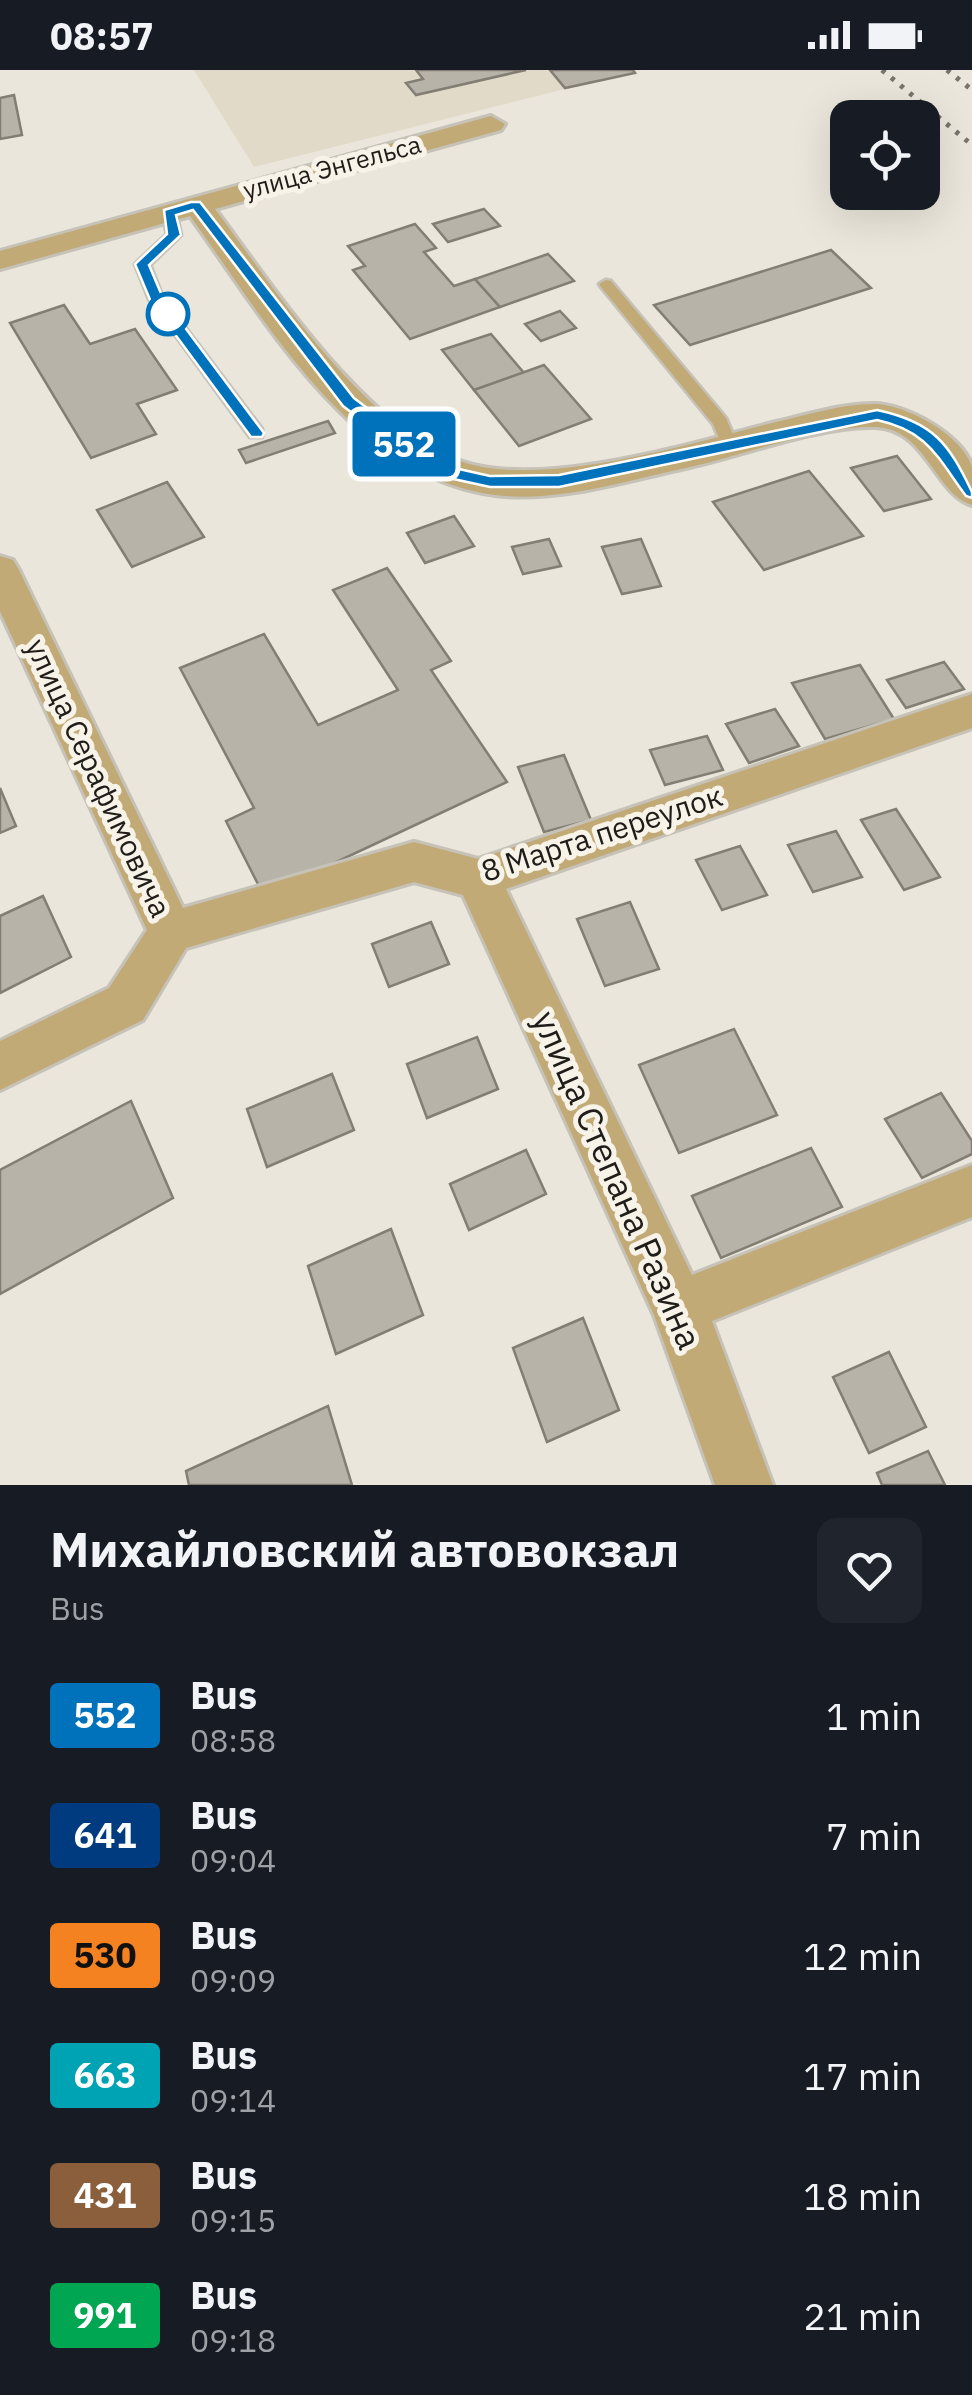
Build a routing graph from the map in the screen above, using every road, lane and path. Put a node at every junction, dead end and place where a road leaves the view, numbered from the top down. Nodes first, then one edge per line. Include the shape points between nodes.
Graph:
1 (491, 124) dead end
2 (182, 209) junction
3 (0, 260) edge
4 (606, 284) dead end
5 (256, 433) dead end
6 (730, 446) junction
7 (972, 492) edge
8 (0, 570) edge
9 (972, 711) edge
10 (478, 879) junction
11 (171, 932) junction
12 (0, 1066) edge
13 (972, 1191) edge
14 (679, 1307) junction
15 (744, 1485) edge

1 - 2 street, улица Энгельса
2 - 3 street, улица Энгельса
2 - 5 lane via 174,235 142,264 156,299
2 - 6 street via 349,402 455,474 490,482 559,481
4 - 6 lane via 720,422
6 - 7 street via 877,415 928,433
8 - 11 street, улица Серафимовича
9 - 10 street, 8 Марта переулок
10 - 11 street, 8 Марта переулок via 414,862
10 - 14 street, улица Степана Разина
11 - 12 street via 126,1004
13 - 14 street
14 - 15 street, улица Степана Разина

